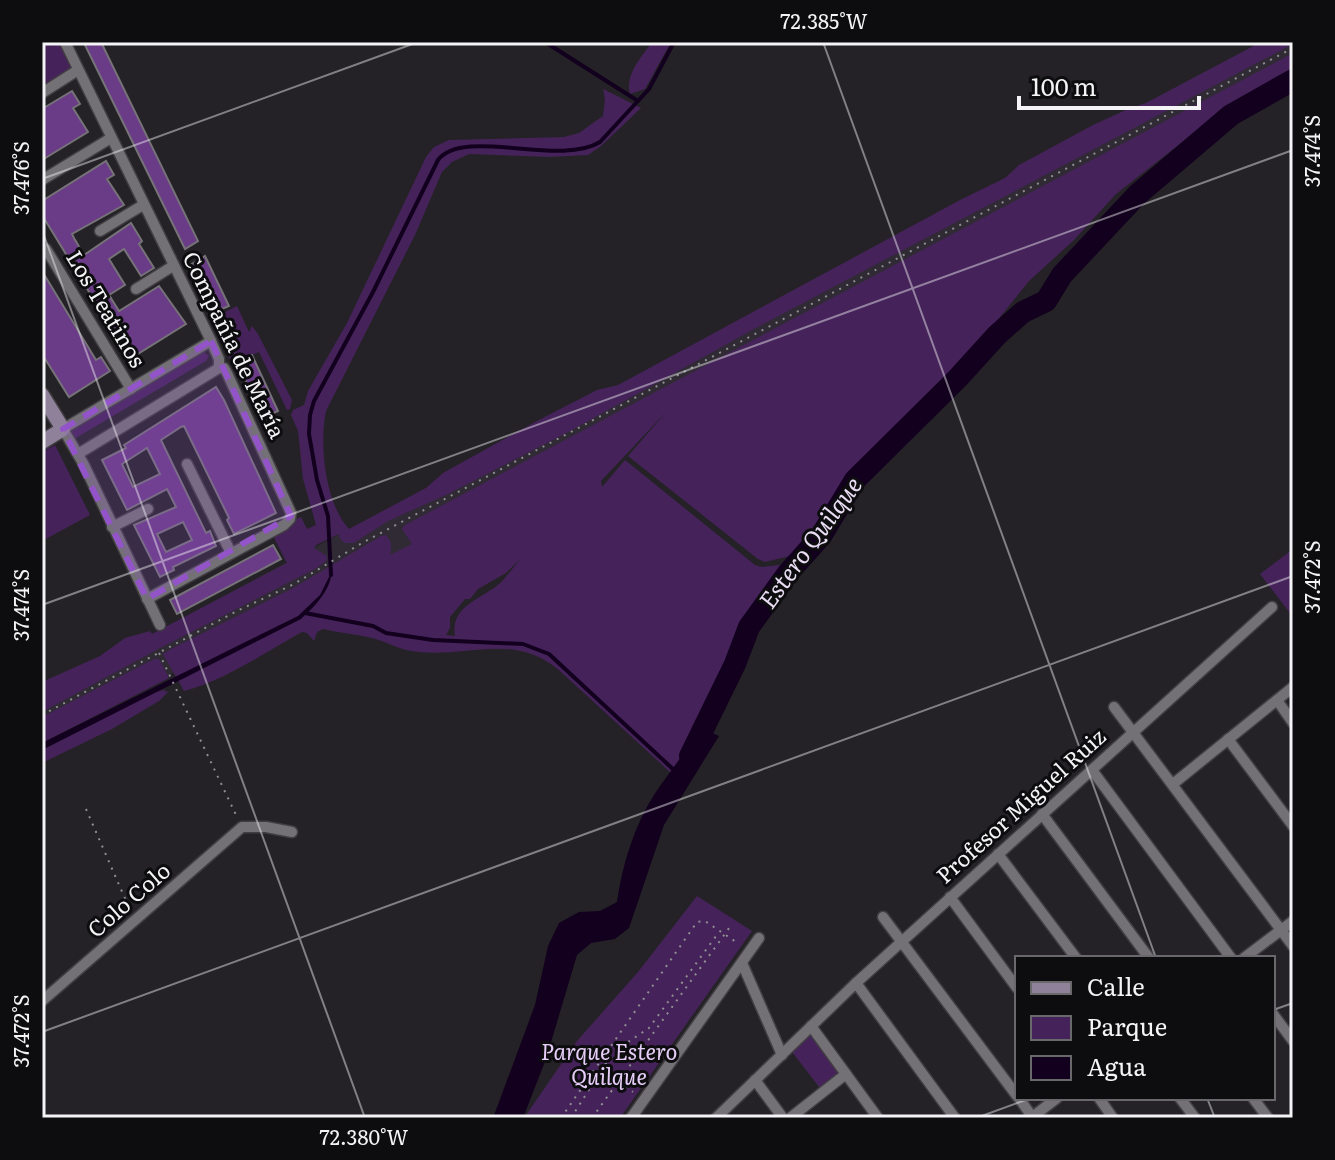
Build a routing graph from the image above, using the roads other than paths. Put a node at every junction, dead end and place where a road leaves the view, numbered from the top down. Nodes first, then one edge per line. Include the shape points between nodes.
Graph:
1 (65, 42) edge
2 (78, 70) junction
3 (42, 93) edge
4 (111, 138) junction
5 (42, 180) edge
6 (143, 205) junction
7 (100, 231) dead end
8 (46, 249) dead end
9 (173, 266) junction
10 (136, 289) dead end
11 (211, 341) junction
12 (219, 368) junction
13 (131, 389) junction
14 (42, 395) edge
15 (63, 429) junction
16 (42, 442) edge
17 (78, 454) junction
18 (187, 464) dead end
19 (148, 509) dead end
20 (112, 527) junction
21 (231, 553) junction
22 (147, 599) junction
23 (1272, 607) dead end
24 (160, 625) dead end
25 (1293, 687) edge
26 (1277, 700) junction
27 (1114, 707) dead end
28 (1293, 723) edge
29 (1134, 731) junction
30 (1228, 739) junction
31 (1092, 770) junction
32 (1173, 784) junction
33 (1042, 814) junction
34 (1293, 826) edge
35 (292, 832) dead end
36 (998, 854) junction
37 (950, 897) junction
38 (883, 917) dead end
39 (1293, 921) edge
40 (1281, 930) junction
41 (759, 938) dead end
42 (903, 940) junction
43 (1293, 946) edge
44 (1074, 956) edge
45 (1148, 956) edge
46 (1230, 956) edge
47 (1247, 956) edge
48 (742, 963) junction
49 (856, 983) junction
50 (1015, 985) edge
51 (42, 1001) edge
52 (1275, 1017) edge
53 (811, 1026) junction
54 (1293, 1041) edge
55 (782, 1055) junction
56 (846, 1074) junction
57 (755, 1080) junction
58 (1015, 1093) edge
59 (1020, 1100) edge
60 (1054, 1100) edge
61 (1100, 1100) edge
62 (1182, 1100) edge
63 (1254, 1100) edge
64 (634, 1117) edge
65 (717, 1118) edge
66 (783, 1118) edge
67 (790, 1118) edge
68 (878, 1118) edge
69 (955, 1118) edge
70 (1032, 1118) edge
71 (1113, 1118) edge
72 (1195, 1118) edge
73 (1268, 1118) edge

1 - 2 street, Compañía de María
2 - 3 street
2 - 4 street, Compañía de María
4 - 5 street
4 - 6 street, Compañía de María
6 - 7 street
6 - 9 street, Compañía de María
8 - 13 street, Los Teatinos
9 - 10 street
9 - 11 street, Compañía de María
11 - 12 street, Compañía de María
11 - 13 street
12 - 17 street
12 - 21 street, Compañía de María via 227,373 291,513 284,525
13 - 15 street
14 - 15 street
15 - 16 street
15 - 17 street
17 - 20 street
18 - 21 street
19 - 20 street
20 - 22 street
21 - 22 street, Compañía de María
22 - 24 street
23 - 29 street, Profesor Miguel Ruiz
25 - 26 street
26 - 28 street
26 - 30 street
27 - 29 street
29 - 31 street, Profesor Miguel Ruiz
29 - 32 street
30 - 32 street
30 - 34 street
31 - 33 street, Profesor Miguel Ruiz
31 - 46 street
32 - 40 street
33 - 36 street, Profesor Miguel Ruiz
33 - 45 street
35 - 51 street, Colo Colo via 242,827
36 - 37 street, Profesor Miguel Ruiz
36 - 44 street
37 - 42 street, Profesor Miguel Ruiz
37 - 50 street
38 - 42 street
39 - 40 street
40 - 43 street
40 - 47 street
41 - 48 street
42 - 49 street, Profesor Miguel Ruiz
42 - 58 street
48 - 55 street
48 - 64 street
49 - 53 street, Profesor Miguel Ruiz
49 - 69 street
52 - 54 street
53 - 55 street, Profesor Miguel Ruiz
53 - 56 street
55 - 57 street, Profesor Miguel Ruiz
56 - 67 street
56 - 68 street
57 - 65 street, Profesor Miguel Ruiz
57 - 66 street
59 - 70 street
60 - 70 street
61 - 71 street
62 - 72 street
63 - 73 street

